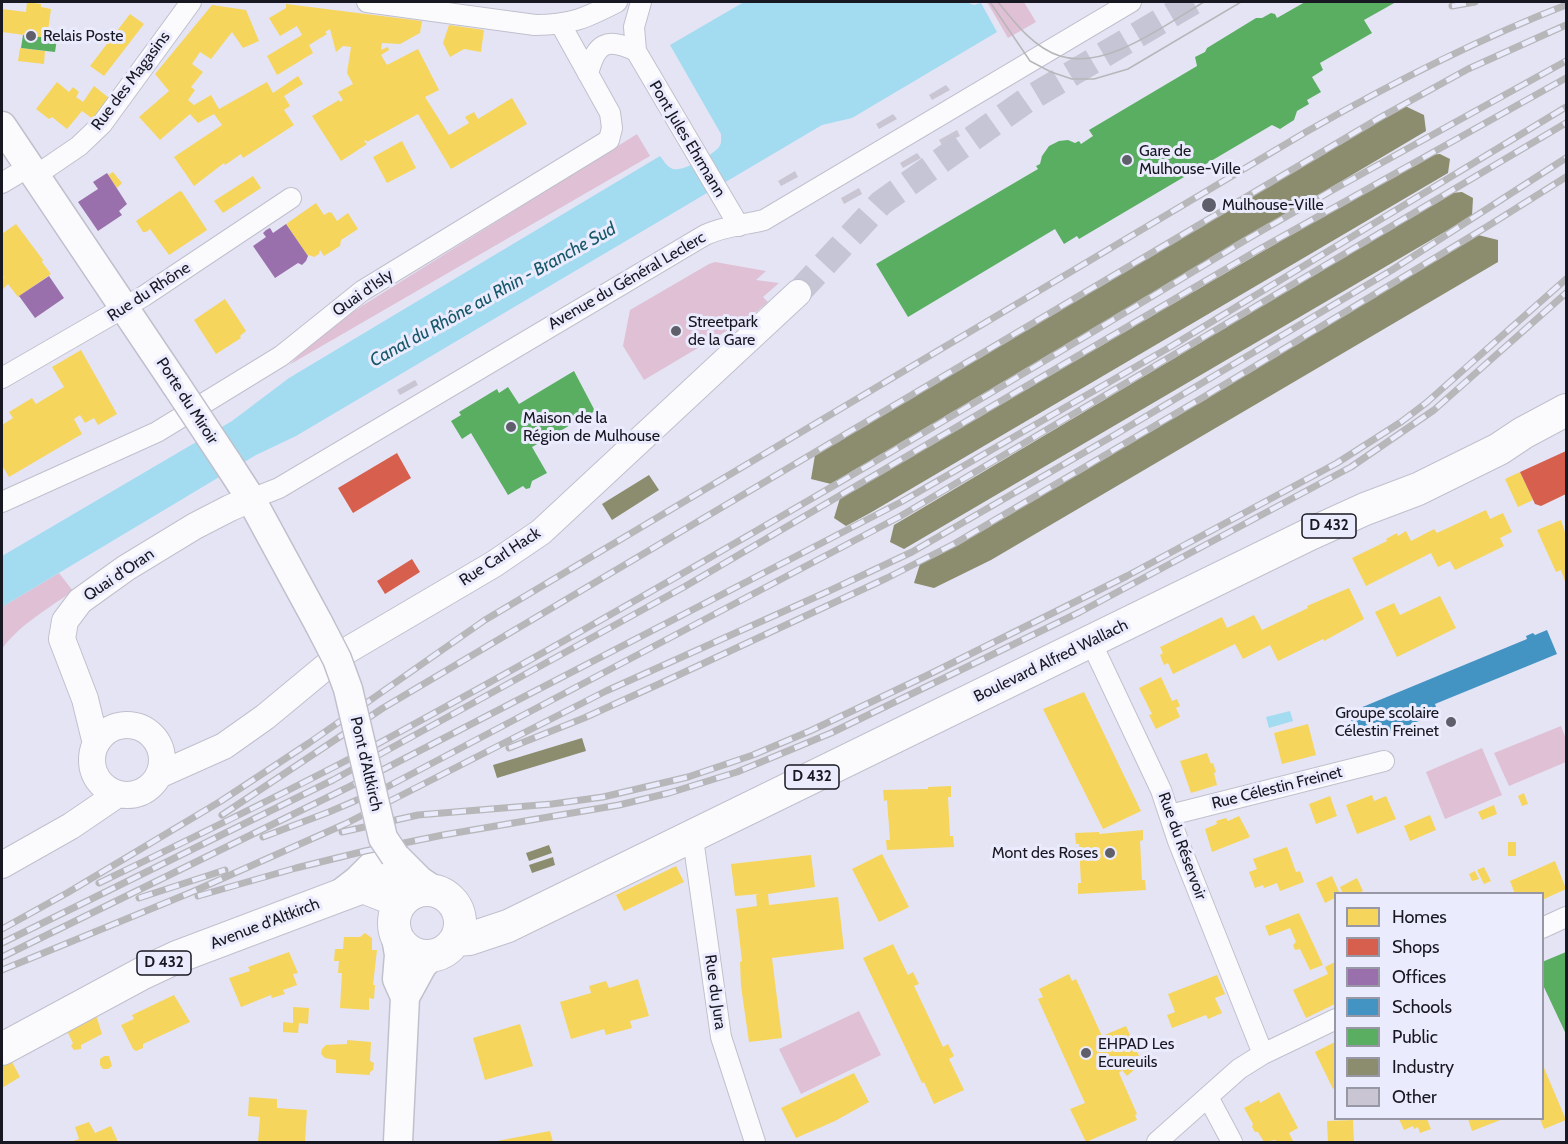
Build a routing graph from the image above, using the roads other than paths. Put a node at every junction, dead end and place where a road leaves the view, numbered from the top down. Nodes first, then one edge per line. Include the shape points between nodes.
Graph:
1 (191, 2) edge
2 (368, 2) edge
3 (617, 2) edge
4 (641, 2) edge
5 (1131, 2) edge
6 (406, 4) edge
7 (561, 25) junction
8 (636, 51) junction
9 (588, 74) junction
10 (2, 126) edge
11 (32, 171) junction
12 (2, 183) edge
13 (291, 198) dead end
14 (739, 226) junction
15 (798, 293) tunnel mouth
16 (124, 308) junction
17 (2, 378) edge
18 (1566, 411) edge
19 (247, 492) junction
20 (2, 502) edge
21 (1090, 642) junction
22 (348, 689) joint
23 (85, 699) junction
24 (122, 726) junction
25 (96, 744) junction
26 (160, 748) junction
27 (198, 757) junction
28 (1384, 761) dead end
29 (159, 775) junction
30 (98, 779) junction
31 (118, 794) junction
32 (1170, 815) junction
33 (71, 826) junction
34 (690, 837) junction
35 (386, 851) junction
36 (2, 865) edge
37 (336, 897) junction
38 (1566, 917) edge
39 (422, 920) junction
40 (1544, 927) edge
41 (405, 997) junction
42 (1334, 1018) edge
43 (2, 1049) edge
44 (1263, 1054) junction
45 (1208, 1097) junction
46 (398, 1143) edge
47 (755, 1143) edge
48 (1157, 1143) edge
49 (1232, 1143) edge

1 - 11 street, Rue des Magasins via 102,124 79,146
2 - 6 street
3 - 7 street
4 - 8 street via 634,27
5 - 14 street, Avenue du Général Leclerc via 764,220
6 - 7 street via 535,25
7 - 9 street, Quai d'Isly
8 - 9 street via 612,43 599,47
8 - 14 street, Pont Jules Ehrmann
9 - 20 street, Quai d'Isly via 610,113 609,140 362,291 281,356 157,432
10 - 11 main road, Porte du Miroir
11 - 12 street, Rue des Magasins
11 - 16 main road, Porte du Miroir
13 - 16 street, Rue du Rhône
14 - 19 street, Avenue du Général Leclerc via 705,235 279,488
15 - 27 street, Rue Carl Hack via 541,532 341,654 243,734
16 - 17 street, Rue du Rhône
16 - 19 main road, Porte du Miroir, bridge
18 - 21 main road, Boulevard Alfred Wallach / D 432 via 1418,489 1317,531
19 - 22 main road, Porte du Miroir, bridge via 319,624
19 - 23 street, Quai d'Oran via 230,508 126,568 80,601 65,621 62,639
21 - 32 street, Rue du Réservoir
21 - 34 main road, Boulevard Alfred Wallach / D 432
22 - 35 main road, Pont d'Altkirch, bridge
23 - 24 street
23 - 25 street, Quai d'Oran
24 - 25 street via 102,735
24 - 26 street via 145,730
25 - 30 street via 92,762
26 - 27 street
26 - 29 street
27 - 29 street, Rue Carl Hack
28 - 32 street, Rue Célestin Freinet
29 - 31 street via 142,792
30 - 31 street
30 - 33 street
31 - 33 street
32 - 44 street, Rue du Réservoir
33 - 36 street
34 - 39 main road, Boulevard Alfred Wallach / D 432 via 534,913
34 - 47 street, Rue du Jura via 721,1037
35 - 37 main road, Avenue d'Altkirch
35 - 39 main road via 393,874
37 - 39 main road, Avenue d'Altkirch / D 432 via 363,887 391,898
37 - 43 main road, Avenue d'Altkirch / D 432 via 177,957
38 - 40 street
39 - 41 main road via 422,966
39 - 41 main road via 399,955 397,979
41 - 46 main road
42 - 44 street
44 - 45 street
45 - 48 street
45 - 49 street

